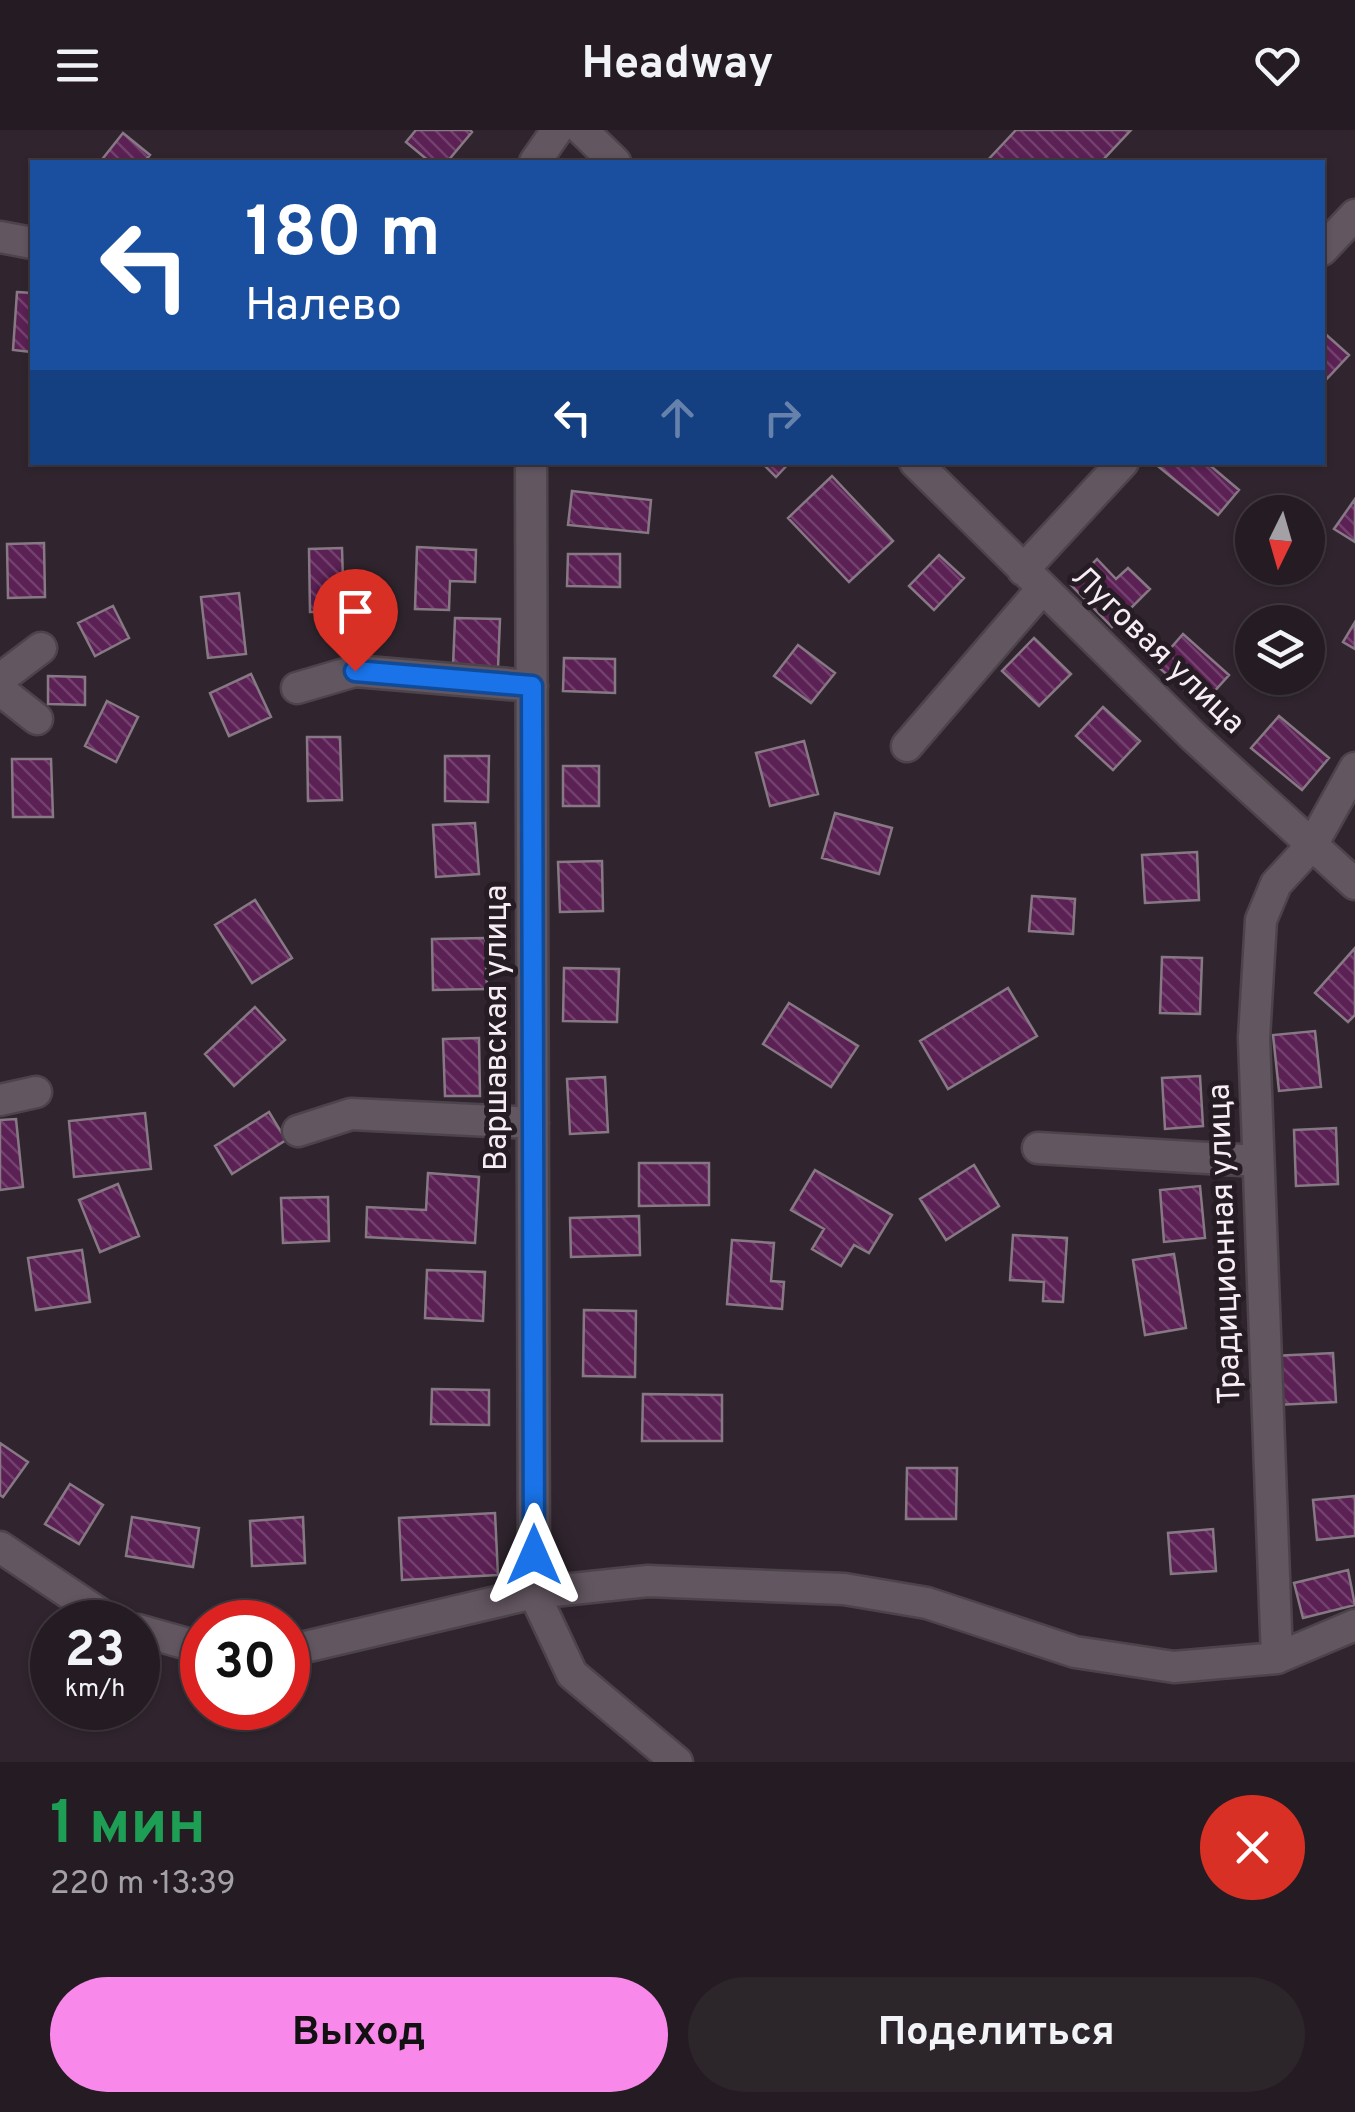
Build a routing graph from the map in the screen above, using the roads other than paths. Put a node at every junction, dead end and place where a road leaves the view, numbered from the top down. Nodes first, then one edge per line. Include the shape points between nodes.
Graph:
1 (556, 130) edge
2 (582, 130) edge
3 (536, 160) edge
4 (613, 160) edge
5 (1355, 215) edge
6 (0, 238) edge
7 (30, 243) edge
8 (1325, 247) edge
9 (531, 465) edge
10 (918, 465) edge
11 (1122, 465) edge
12 (1032, 580) junction
13 (41, 648) dead end
14 (0, 678) edge
15 (532, 686) junction
16 (297, 688) dead end
17 (0, 690) edge
18 (37, 719) dead end
19 (907, 746) dead end
20 (1355, 768) edge
21 (1312, 845) junction
22 (1355, 884) edge
23 (36, 1092) dead end
24 (0, 1100) edge
25 (534, 1123) junction
26 (298, 1131) dead end
27 (1038, 1148) dead end
28 (1258, 1161) junction
29 (0, 1548) edge
30 (534, 1593) junction
31 (79, 1600) edge
32 (1355, 1626) edge
33 (310, 1646) edge
34 (1277, 1658) junction
35 (677, 1762) edge

1 - 3 street
2 - 4 street
5 - 8 street
6 - 7 street
9 - 15 street, Варшавская улица
10 - 12 street, Луговая улица
11 - 12 street
12 - 19 street
12 - 21 street, Луговая улица
13 - 14 street
15 - 16 street via 355,671
15 - 25 street, Варшавская улица
17 - 18 street
20 - 21 street, Традиционная улица
21 - 22 street, Луговая улица
21 - 28 street, Традиционная улица via 1276,884 1261,920 1254,1038
23 - 24 street
25 - 26 street via 351,1114
25 - 30 street, Варшавская улица
27 - 28 street
28 - 34 street, Традиционная улица
29 - 31 street
30 - 33 street
30 - 34 street via 648,1581 844,1589 928,1603 1075,1652 1174,1667
30 - 35 street via 572,1674
32 - 34 street

